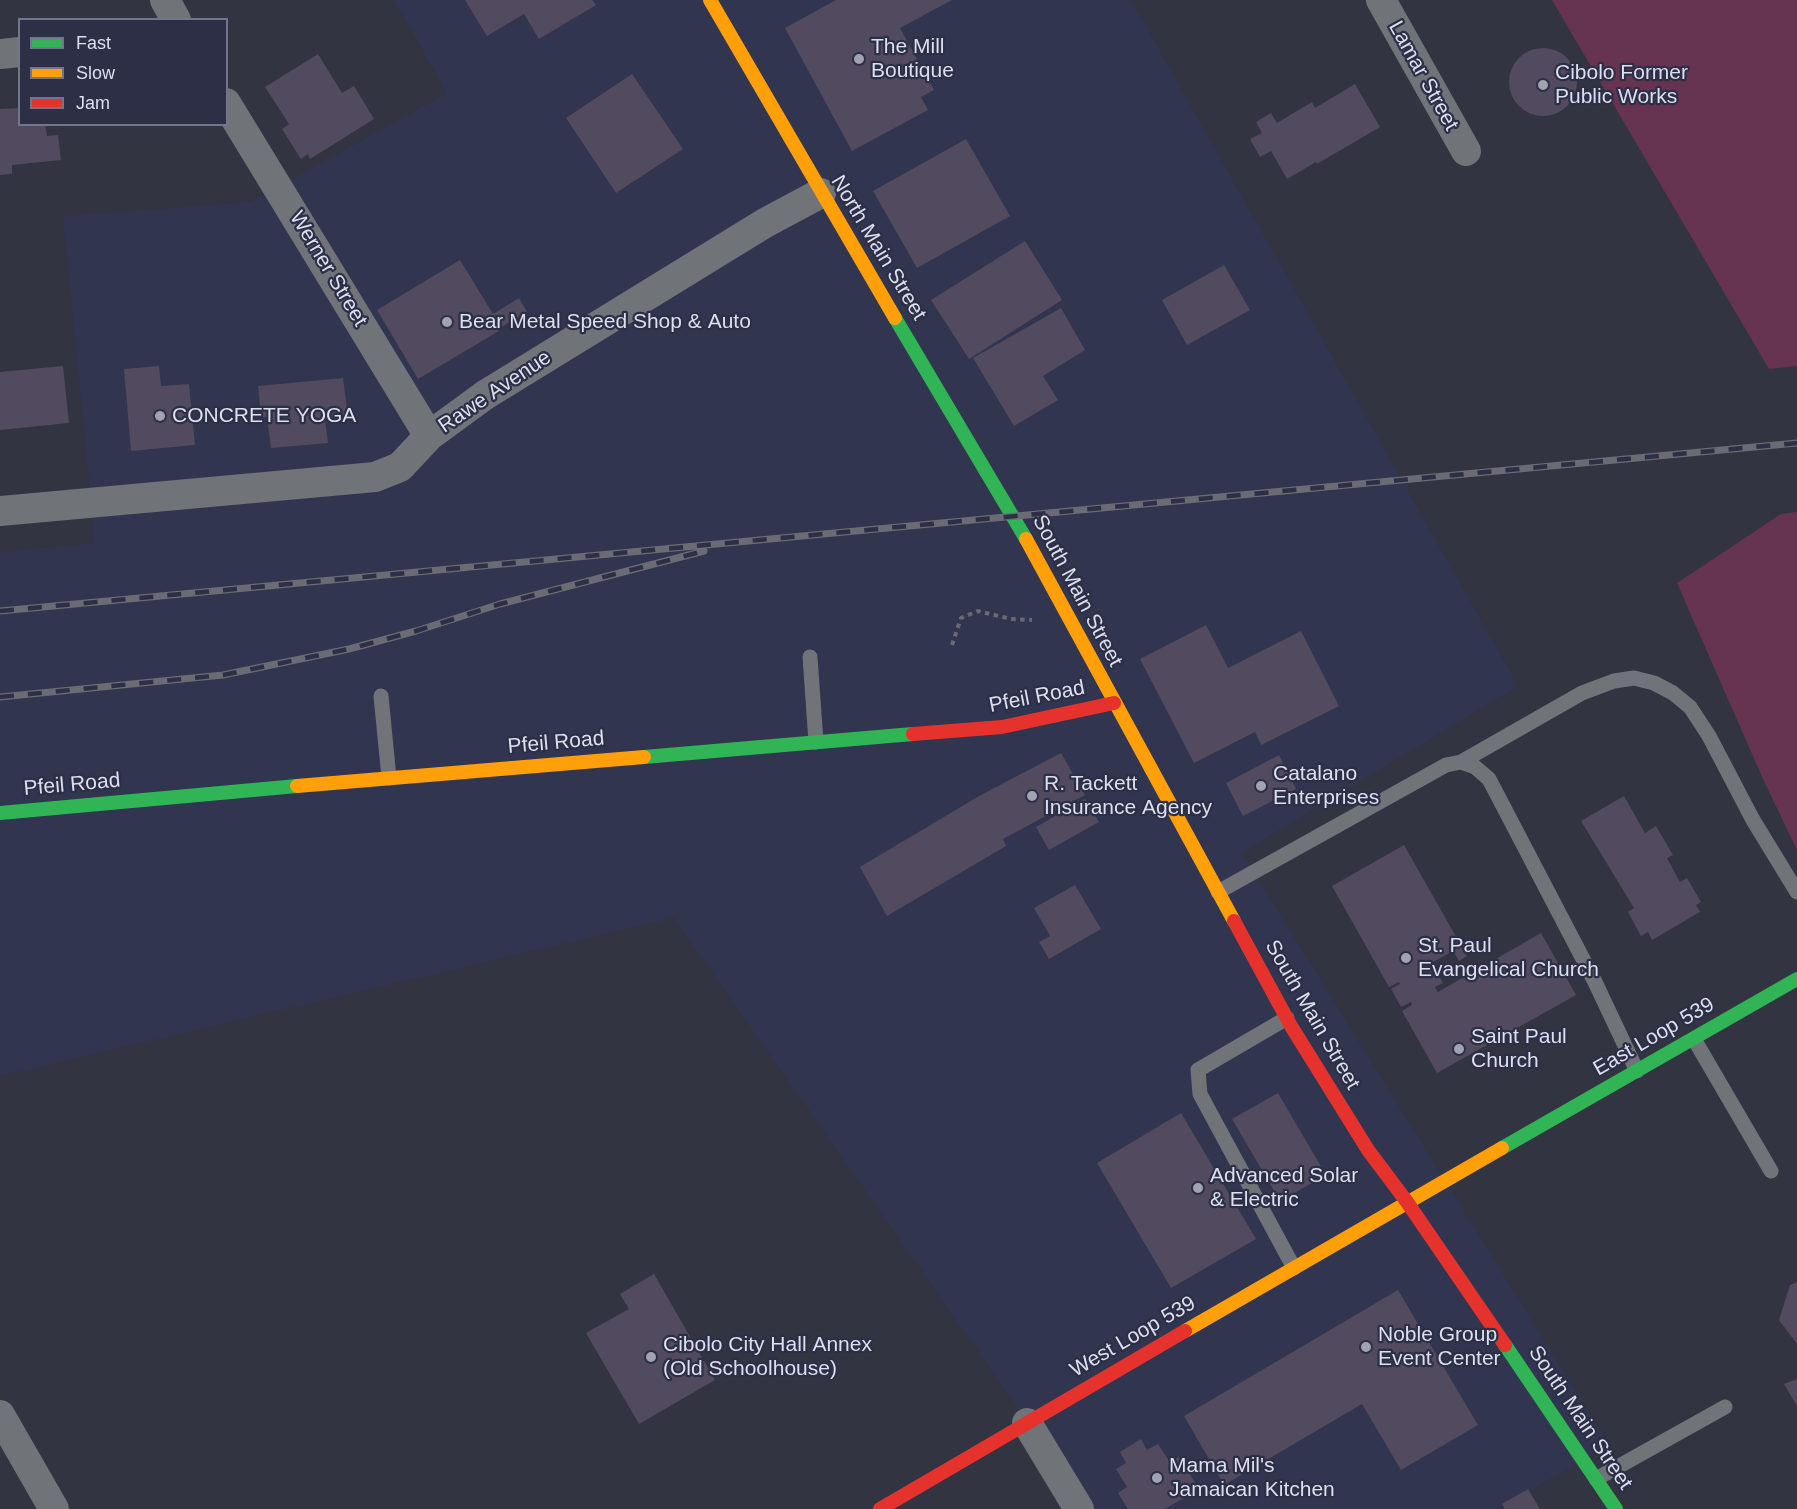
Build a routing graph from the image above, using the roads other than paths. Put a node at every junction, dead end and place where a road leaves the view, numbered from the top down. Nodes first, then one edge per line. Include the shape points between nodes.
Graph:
1 (165, 0) edge
2 (710, 0) edge
3 (1381, 0) edge
4 (175, 18) edge
5 (18, 52) edge
6 (0, 54) edge
7 (228, 106) edge
8 (1466, 152) dead end
9 (821, 193) junction
10 (429, 436) junction
11 (0, 512) edge
12 (1014, 517) joint
13 (810, 657) dead end
14 (381, 696) dead end
15 (1114, 703) junction
16 (816, 742) junction
17 (1461, 762) junction
18 (389, 778) junction
19 (0, 813) edge
20 (1218, 892) junction
21 (1797, 892) edge
22 (1797, 979) edge
23 (1287, 1018) junction
24 (1694, 1039) junction
25 (1637, 1071) junction
26 (1771, 1171) dead end
27 (1407, 1202) junction
28 (1294, 1268) junction
29 (1725, 1407) dead end
30 (0, 1414) edge
31 (1027, 1423) junction
32 (1596, 1479) junction
33 (54, 1509) edge
34 (880, 1509) edge
35 (1079, 1509) edge
36 (1616, 1509) edge

1 - 4 street
2 - 9 street, North Main Street
3 - 8 street, Lamar Street
5 - 6 street
7 - 10 street, Werner Street
9 - 10 street, Rawe Avenue via 485,395
9 - 12 street, North Main Street
10 - 11 street, Rawe Avenue via 400,467 375,477
12 - 15 street, South Main Street
13 - 16 lane
14 - 18 lane
15 - 16 street, Pfeil Road via 1002,727
15 - 20 street, South Main Street
16 - 18 street, Pfeil Road
17 - 20 lane via 1446,765
17 - 21 lane via 1582,693 1634,678 1654,683 1690,707 1710,736 1753,820
17 - 25 lane via 1475,766 1489,779
18 - 19 street, Pfeil Road
20 - 23 street, South Main Street
22 - 24 street, East Loop 539
23 - 27 street, South Main Street via 1368,1150
23 - 28 lane via 1198,1070 1200,1094
24 - 25 street, East Loop 539
24 - 26 lane
25 - 27 street, East Loop 539
27 - 28 street, West Loop 539
27 - 32 street, South Main Street
28 - 31 street, West Loop 539
29 - 32 lane
30 - 33 street
31 - 34 street, West Loop 539
31 - 35 street
32 - 36 street, South Main Street

